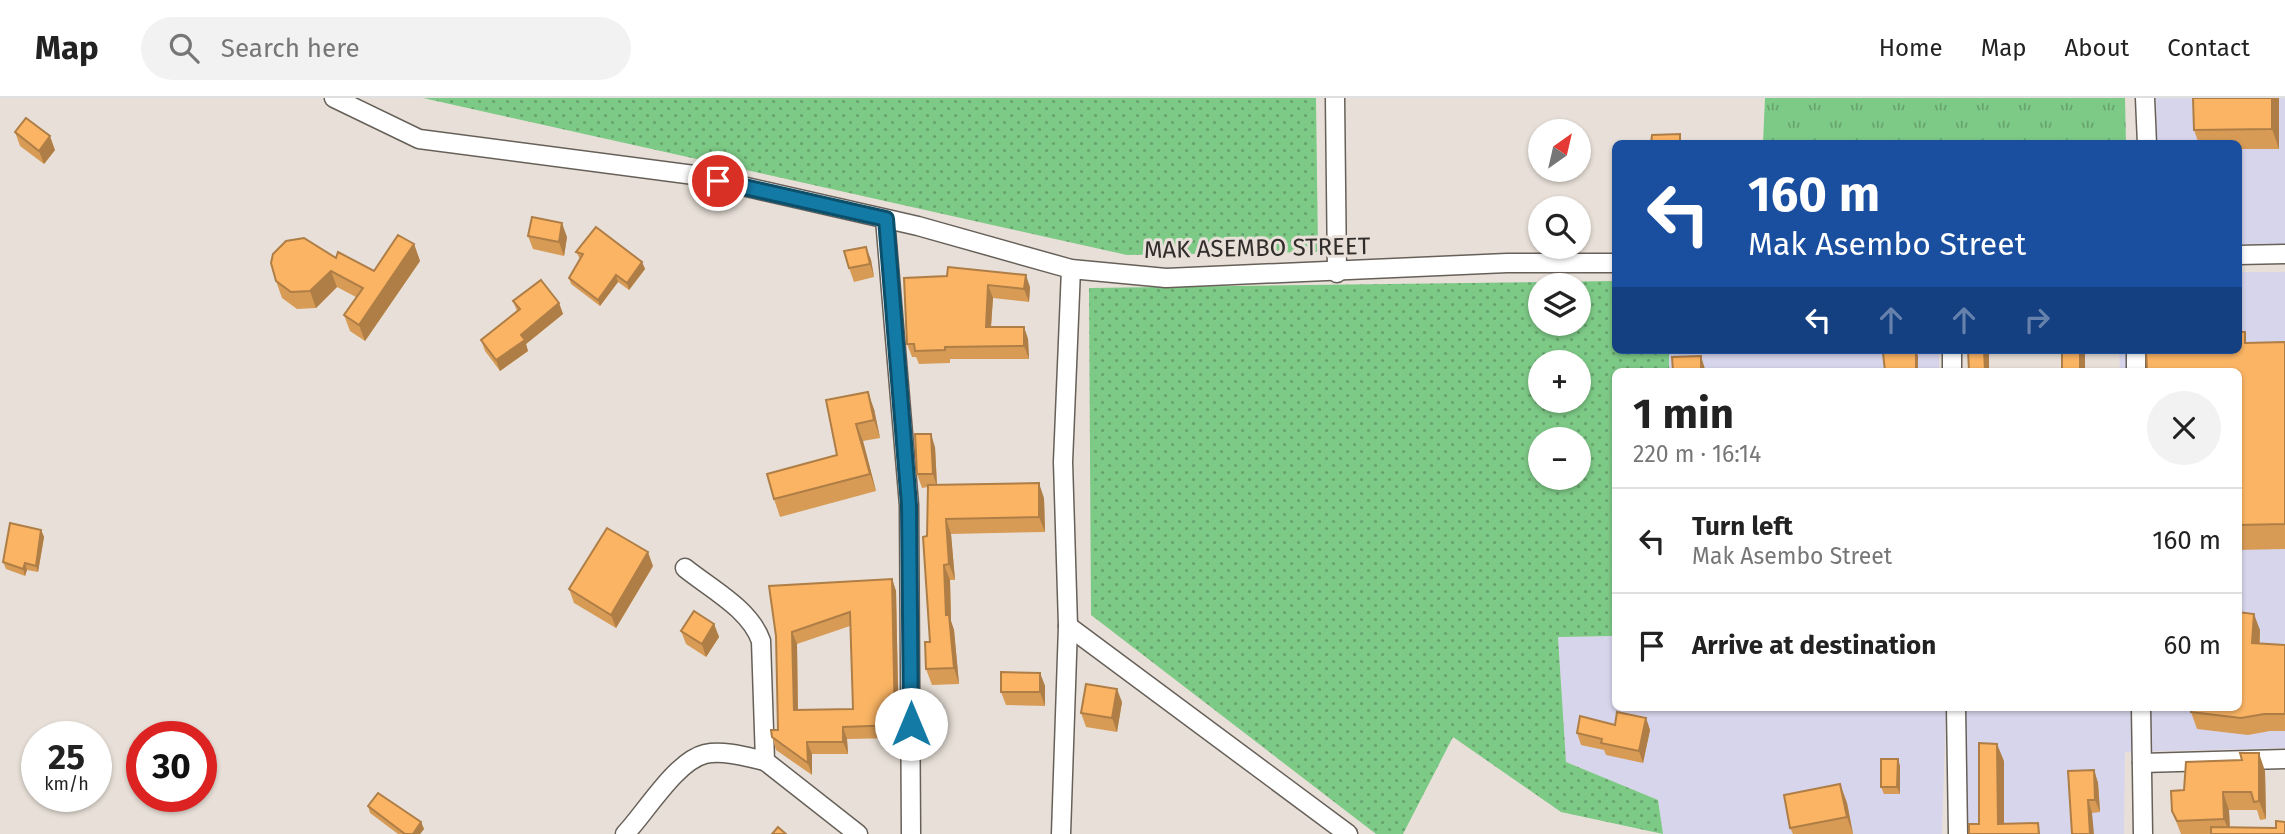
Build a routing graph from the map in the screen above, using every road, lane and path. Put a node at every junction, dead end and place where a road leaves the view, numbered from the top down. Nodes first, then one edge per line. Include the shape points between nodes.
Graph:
1 (334, 98) edge
2 (1335, 98) edge
3 (2145, 98) edge
4 (2147, 140) edge
5 (886, 219) junction
6 (2285, 254) edge
7 (2242, 255) edge
8 (1612, 263) edge
9 (1071, 269) junction
10 (1337, 273) junction
11 (685, 568) dead end
12 (1068, 626) junction
13 (1956, 711) edge
14 (2141, 711) edge
15 (2285, 760) edge
16 (765, 761) junction
17 (2142, 763) junction
18 (625, 834) edge
19 (858, 834) edge
20 (912, 834) edge
21 (1061, 834) edge
22 (1348, 834) edge
23 (1958, 834) edge
24 (2143, 834) edge

1 - 5 street, MAK ASEMBO STREET via 419,139 694,175
2 - 10 street
3 - 4 street
5 - 9 street, MAK ASEMBO STREET
5 - 20 street via 909,505
6 - 7 street
8 - 10 street, MAK ASEMBO STREET via 1507,263
9 - 10 street, MAK ASEMBO STREET via 1166,278
9 - 12 street via 1063,462
11 - 16 street via 757,629
12 - 21 street
12 - 22 street
13 - 23 street
14 - 17 street
15 - 17 street
16 - 18 street via 705,754 683,765
16 - 19 street
17 - 24 street

